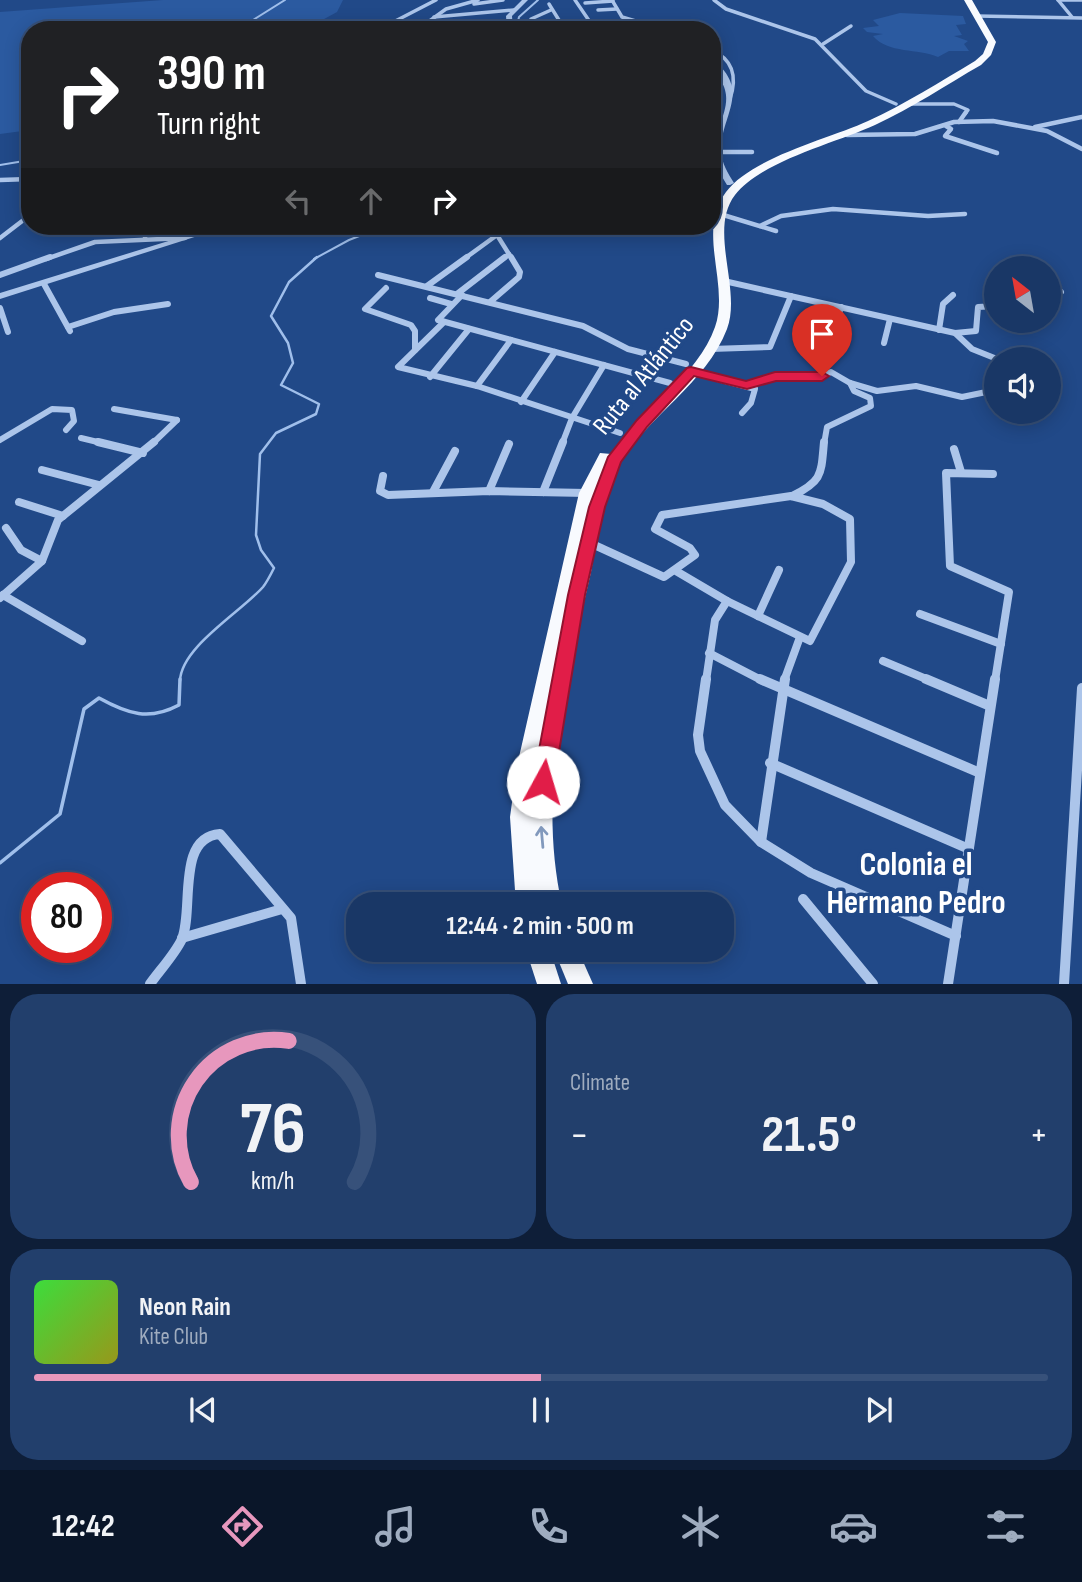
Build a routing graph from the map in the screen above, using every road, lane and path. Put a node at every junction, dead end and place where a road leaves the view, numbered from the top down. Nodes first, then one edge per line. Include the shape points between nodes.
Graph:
1 (436, 0) edge
2 (478, 0) edge
3 (503, 0) edge
4 (575, 0) edge
5 (714, 0) edge
6 (959, 0) edge
7 (968, 0) edge
8 (1082, 0) edge
9 (612, 1) edge
10 (522, 2) edge
11 (585, 2) dead end
12 (470, 4) junction
13 (549, 4) dead end
14 (617, 9) junction
15 (514, 10) junction
16 (551, 10) junction
17 (598, 10) dead end
18 (977, 16) junction
19 (433, 17) junction
20 (622, 17) junction
21 (1072, 17) junction
22 (1082, 18) edge
23 (395, 21) edge
24 (428, 21) edge
25 (508, 21) edge
26 (533, 21) edge
27 (559, 21) edge
28 (589, 21) edge
29 (612, 21) edge
30 (636, 21) edge
31 (851, 26) dead end
32 (823, 44) junction
33 (721, 54) edge
34 (721, 79) edge
35 (902, 104) junction
36 (728, 106) junction
37 (1082, 117) edge
38 (959, 122) junction
39 (721, 126) edge
40 (946, 126) junction
41 (1030, 129) junction
42 (847, 135) junction
43 (1082, 149) edge
44 (721, 152) edge
45 (752, 152) dead end
46 (997, 153) dead end
47 (721, 163) edge
48 (21, 179) edge
49 (0, 180) edge
50 (730, 183) junction
51 (721, 194) edge
52 (721, 206) edge
53 (965, 214) dead end
54 (721, 218) edge
55 (21, 222) edge
56 (760, 226) junction
57 (776, 231) dead end
58 (146, 235) edge
59 (196, 235) edge
60 (494, 235) edge
61 (500, 235) edge
62 (715, 235) edge
63 (718, 235) edge
64 (0, 238) edge
65 (145, 238) junction
66 (186, 238) junction
67 (509, 254) junction
68 (0, 275) edge
69 (379, 275) dead end
70 (724, 281) junction
71 (44, 284) junction
72 (426, 286) junction
73 (386, 288) dead end
74 (459, 294) junction
75 (953, 295) dead end
76 (0, 296) edge
77 (791, 296) junction
78 (430, 298) dead end
79 (490, 302) junction
80 (168, 304) dead end
81 (452, 304) junction
82 (841, 307) junction
83 (984, 307) edge
84 (0, 308) edge
85 (890, 319) junction
86 (444, 322) junction
87 (469, 329) junction
88 (939, 330) junction
89 (8, 332) dead end
90 (955, 334) junction
91 (832, 338) dead end
92 (511, 340) junction
93 (884, 343) dead end
94 (711, 349) junction
95 (415, 350) junction
96 (555, 352) junction
97 (984, 354) edge
98 (604, 365) junction
99 (689, 368) junction
100 (430, 377) junction
101 (670, 383) junction
102 (850, 383) junction
103 (747, 385) junction
104 (477, 386) junction
105 (984, 392) edge
106 (521, 402) junction
107 (114, 409) dead end
108 (742, 413) dead end
109 (572, 418) junction
110 (66, 430) dead end
111 (620, 433) junction
112 (81, 438) dead end
113 (0, 440) edge
114 (509, 444) dead end
115 (954, 449) dead end
116 (455, 451) dead end
117 (143, 453) junction
118 (42, 470) dead end
119 (961, 472) junction
120 (993, 474) dead end
121 (383, 476) dead end
122 (99, 485) junction
123 (489, 491) junction
124 (433, 492) junction
125 (543, 492) junction
126 (587, 494) junction
127 (791, 496) junction
128 (19, 502) dead end
129 (63, 516) junction
130 (6, 528) dead end
131 (589, 542) junction
132 (42, 561) junction
133 (676, 570) junction
134 (779, 570) dead end
135 (2, 596) edge
136 (727, 601) junction
137 (920, 614) dead end
138 (758, 616) junction
139 (800, 637) junction
140 (82, 641) dead end
141 (1001, 644) junction
142 (709, 653) junction
143 (883, 661) dead end
144 (1082, 688) edge
145 (782, 690) junction
146 (990, 706) junction
147 (770, 763) junction
148 (980, 773) junction
149 (761, 842) junction
150 (969, 849) junction
151 (527, 892) edge
152 (548, 892) edge
153 (803, 900) dead end
154 (282, 909) junction
155 (956, 936) junction
156 (182, 938) junction
157 (542, 962) edge
158 (571, 962) edge
159 (150, 984) edge
160 (301, 984) edge
161 (549, 984) edge
162 (581, 984) edge
163 (873, 984) edge
164 (948, 984) edge
165 (1064, 984) edge

1 - 23 street
2 - 12 street
3 - 12 street
4 - 28 street
5 - 32 street
6 - 35 highway via 978,29 983,42 980,51
7 - 18 highway
8 - 21 street via 1058,0
9 - 11 street
9 - 14 street
10 - 15 street
12 - 19 street
13 - 16 street
14 - 17 street
14 - 20 street
15 - 19 street
15 - 25 street
16 - 26 street
16 - 27 street
18 - 21 street
18 - 35 highway via 992,41 987,55
19 - 24 street
20 - 29 street
20 - 30 street
21 - 22 street
31 - 32 street
32 - 35 street via 866,90
33 - 36 street via 733,67 734,88
34 - 36 street via 728,84
35 - 38 street via 960,105 968,110
35 - 42 highway
35 - 50 highway
36 - 39 street
37 - 41 street
38 - 40 street
38 - 41 street via 993,121
40 - 42 street via 915,134
40 - 46 street via 951,129 945,136
41 - 43 street via 1052,133
42 - 52 highway via 747,178
44 - 45 street
47 - 50 street
48 - 49 street
50 - 51 highway
53 - 56 street via 833,209 781,216
54 - 56 street
55 - 64 street
56 - 57 street
58 - 65 street
59 - 66 street
60 - 72 street
61 - 67 street
62 - 99 highway, Ruta al Atlántico via 715,320
63 - 70 highway, Ruta al Atlántico
65 - 66 street
65 - 68 street via 82,245 30,268
66 - 71 street
67 - 74 street
67 - 79 street via 519,277
69 - 72 street
70 - 77 street
70 - 94 highway, Ruta al Atlántico via 722,326
71 - 76 street
71 - 80 street via 69,329 114,312
72 - 74 street
73 - 95 street via 365,309 411,325
74 - 79 street
74 - 81 street
75 - 88 street via 943,304
77 - 82 street
77 - 94 street via 770,347
78 - 81 street
79 - 99 street via 583,326 628,349
81 - 86 street via 439,316
82 - 85 street
82 - 91 street
83 - 90 street via 978,307 976,331
84 - 89 street
85 - 88 street
85 - 93 street
86 - 87 street
86 - 95 street
87 - 92 street
87 - 100 street
88 - 90 street
90 - 97 street
92 - 96 street
92 - 104 street
94 - 99 highway, Ruta al Atlántico
95 - 100 street via 398,367
96 - 98 street
96 - 106 street
98 - 101 street
98 - 109 street
99 - 101 highway, Ruta al Atlántico
99 - 103 street
99 - 131 highway, Ruta al Atlántico via 614,460
100 - 104 street
101 - 111 highway, Ruta al Atlántico
102 - 103 street via 831,372 818,378 775,377
102 - 105 street via 877,391 916,386 962,397
102 - 127 street via 853,391 870,398 871,406 827,427 817,483
103 - 108 street via 755,391
104 - 106 street
106 - 109 street
107 - 117 street via 177,420
109 - 111 street
109 - 125 street
110 - 113 street via 74,421 72,410 52,409
111 - 126 highway, Ruta al Atlántico
112 - 117 street
114 - 123 street
115 - 119 street
116 - 124 street
117 - 122 street
118 - 122 street
119 - 120 street
119 - 141 street via 946,473 950,566 1007,590
121 - 124 street via 380,491 388,495
122 - 129 street
123 - 124 street
123 - 125 street
125 - 126 street
126 - 151 highway, Ruta al Atlántico via 527,766 522,817
127 - 133 street via 659,518 658,532 694,551 694,557
127 - 139 street via 835,509 851,526 851,562 812,639
128 - 129 street
129 - 132 street
130 - 132 street via 21,550
131 - 133 street via 659,576
152 -> 131 highway, Ruta al Atlántico via 541,824 545,761
132 - 135 street
133 - 136 street
134 - 138 street
135 - 140 street
136 - 138 street
136 - 142 street via 715,620
137 - 141 street
138 - 139 street
139 - 145 street
141 - 146 street
142 - 145 street
142 - 149 street via 700,751 725,805
143 - 146 street
144 - 165 street
145 - 147 street
145 - 148 street
146 - 148 street
147 - 149 street
147 - 150 street
148 - 150 street
149 - 155 street via 811,873
150 - 155 street
153 - 163 street
154 - 156 street
154 - 156 street via 220,834 211,834 194,850
154 - 160 street via 294,927
155 - 164 street
156 - 159 street
157 - 161 highway
158 - 162 highway

